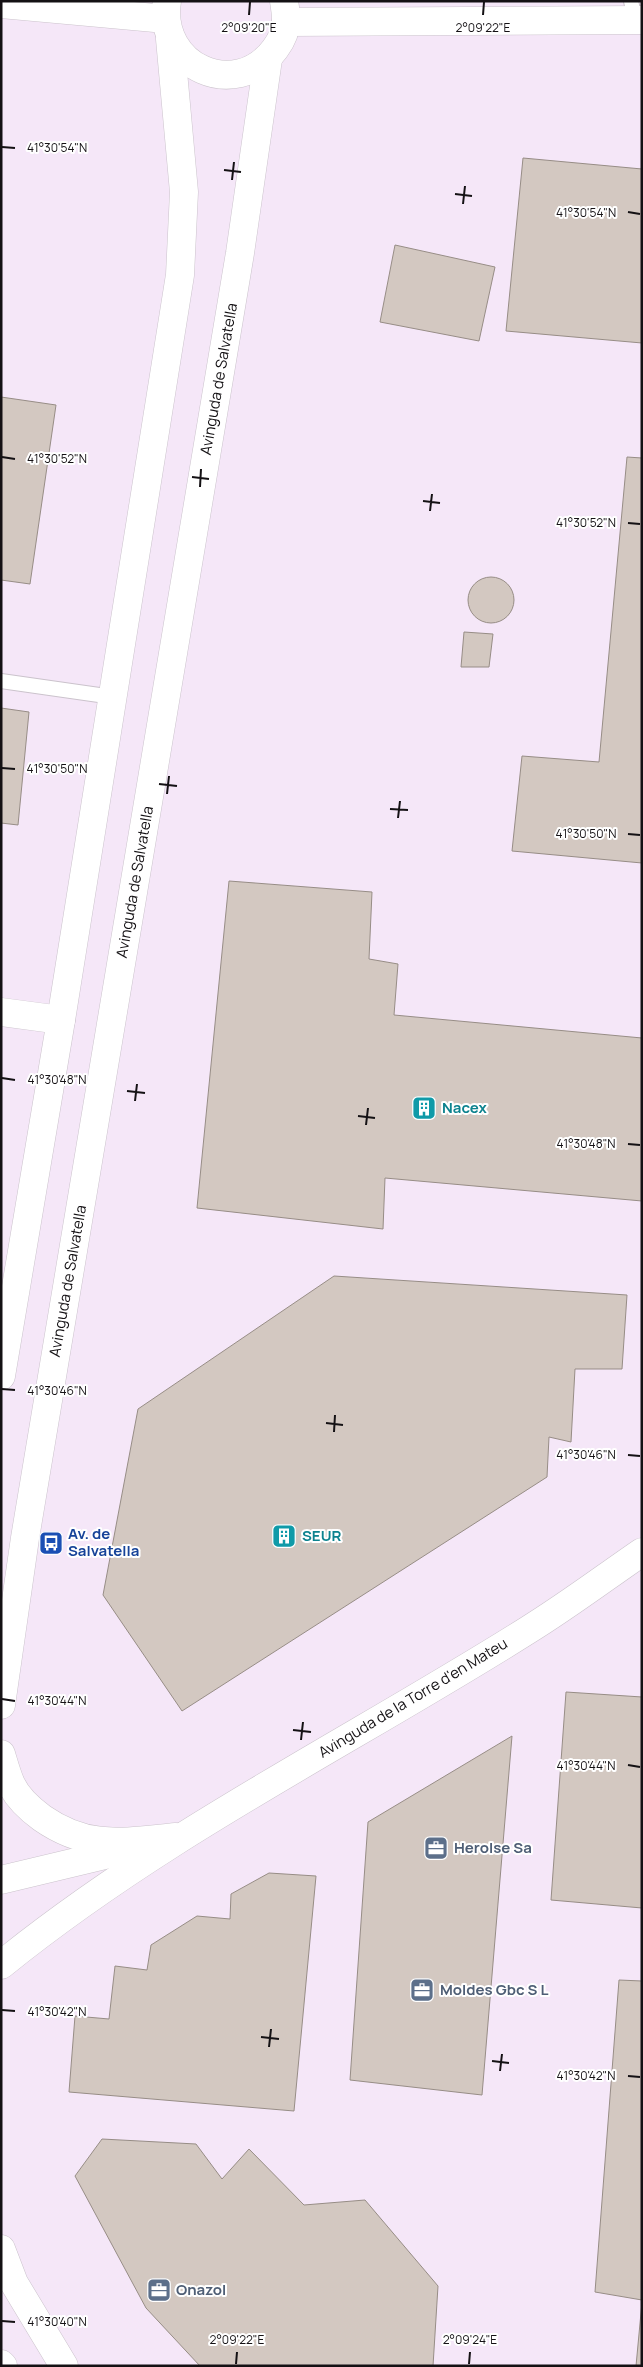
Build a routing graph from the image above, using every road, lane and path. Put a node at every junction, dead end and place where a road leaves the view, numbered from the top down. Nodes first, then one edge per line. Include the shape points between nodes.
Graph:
1 (1, 4) edge
2 (285, 11) edge
3 (168, 13) edge
4 (636, 14) edge
5 (268, 59) junction
6 (1, 681) edge
7 (113, 697) junction
8 (1, 1012) edge
9 (61, 1020) junction
10 (1, 1376) edge
11 (642, 1552) edge
12 (1, 1705) edge
13 (1, 1754) edge
14 (180, 1837) junction
15 (1, 1880) edge
16 (1, 1964) edge
17 (1, 2248) edge
18 (64, 2366) edge

1 - 3 street
2 - 4 street
2 - 5 street via 280,42
3 - 5 street via 185,58 202,70 223,75 244,72
3 - 7 street via 184,192 180,275
5 - 12 street, Avinguda de Salvatella via 240,253 24,1538
6 - 7 lane
7 - 9 street
8 - 9 street
9 - 10 street
11 - 14 street, Avinguda de la Torre d'en Mateu via 530,1630
13 - 14 street via 12,1786 32,1810 59,1830 88,1840 111,1842
14 - 15 street, Avinguda de la Torre d'en Mateu
14 - 16 street, Avinguda de la Torre d'en Mateu via 85,1900
17 - 18 street via 14,2283

